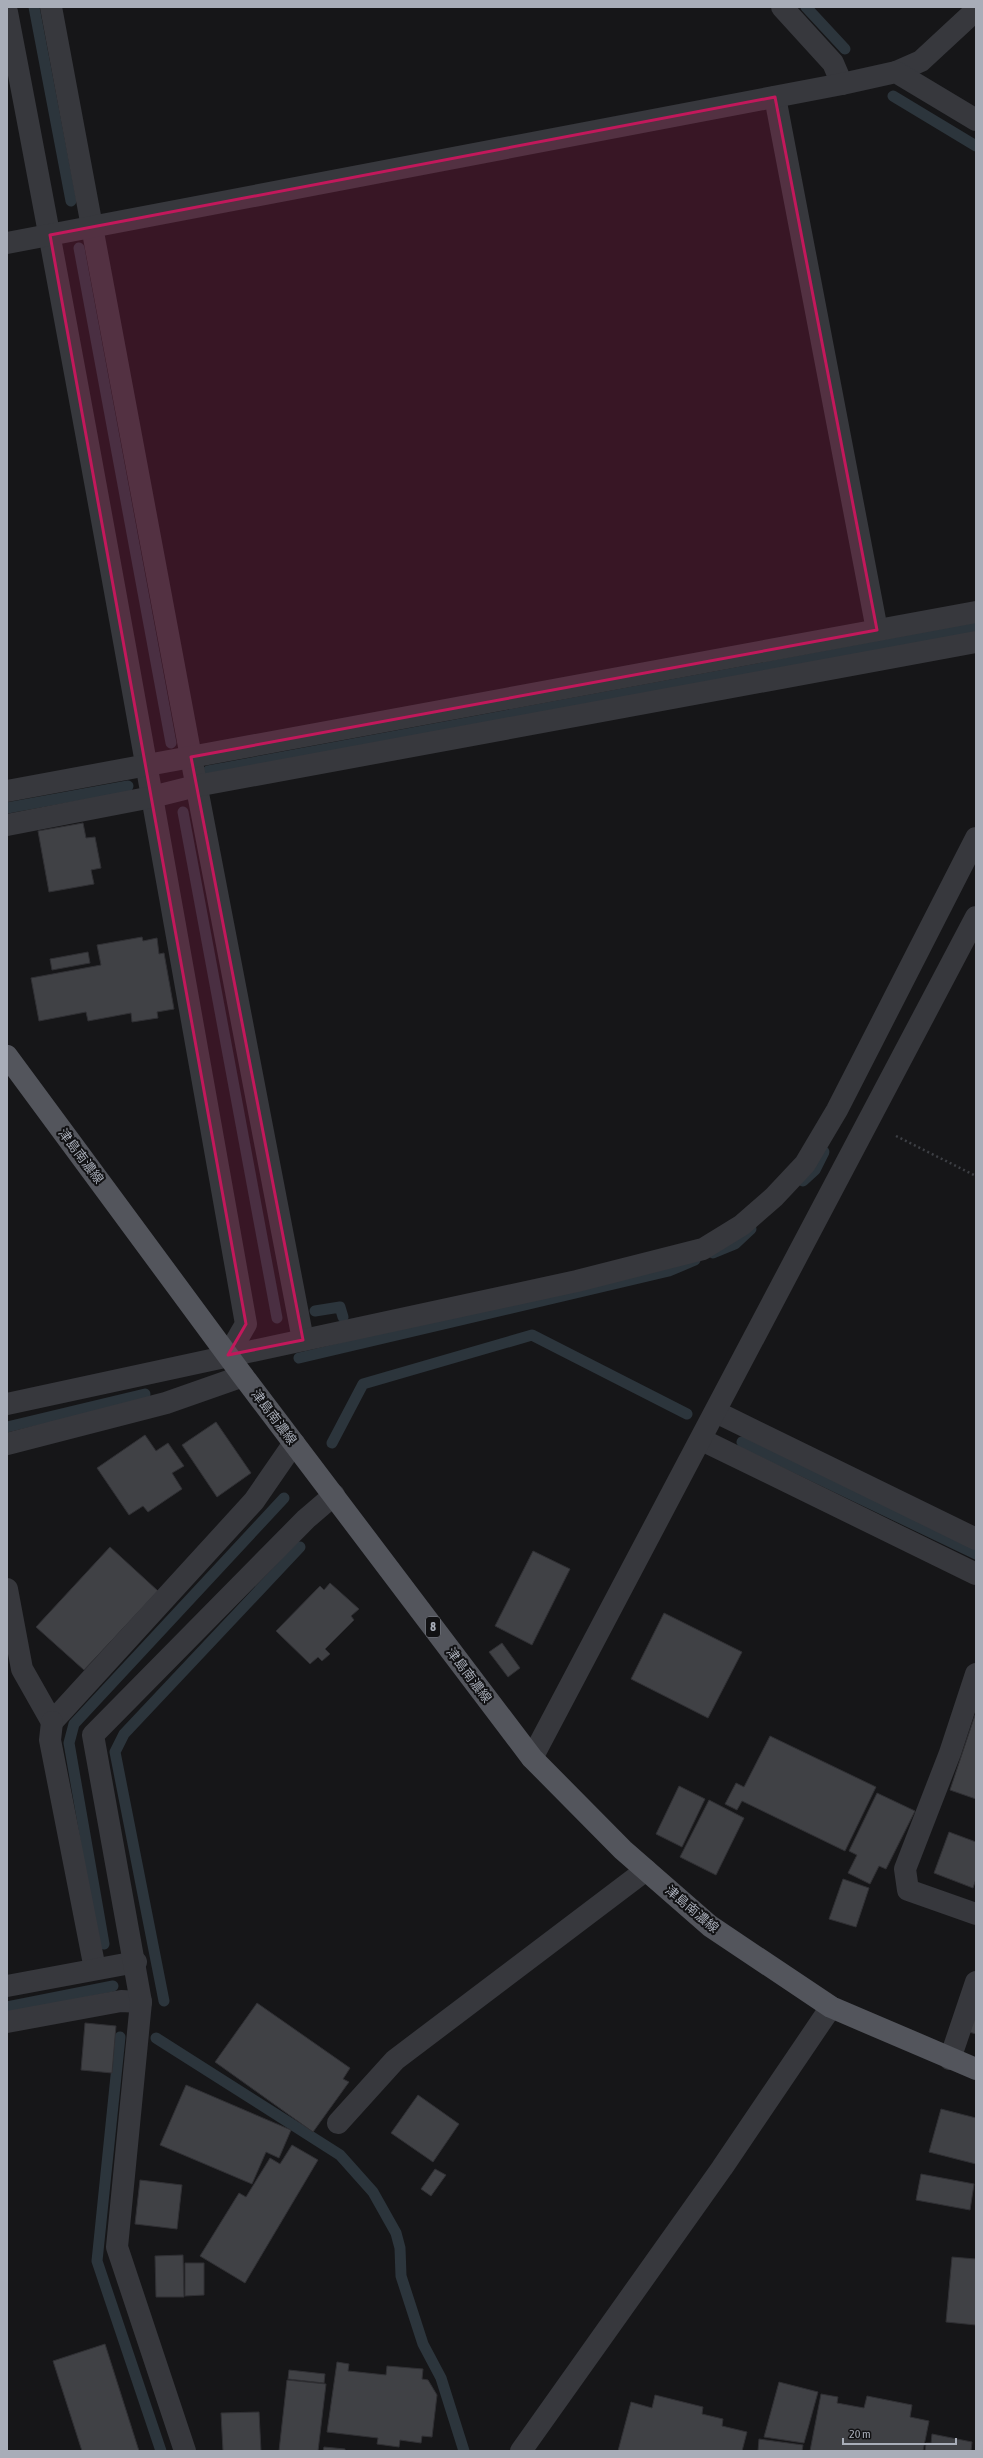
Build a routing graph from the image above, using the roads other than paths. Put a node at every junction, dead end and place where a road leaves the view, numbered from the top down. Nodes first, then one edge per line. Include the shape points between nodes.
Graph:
1 (51, 7) edge
2 (782, 7) edge
3 (976, 10) edge
4 (7, 12) edge
5 (896, 72) junction
6 (842, 84) junction
7 (776, 97) junction
8 (976, 120) edge
9 (92, 227) junction
10 (50, 235) junction
11 (7, 243) edge
12 (976, 612) edge
13 (877, 630) junction
14 (976, 642) edge
15 (191, 757) junction
16 (146, 765) junction
17 (196, 786) junction
18 (7, 791) edge
19 (152, 797) junction
20 (7, 825) edge
21 (976, 838) edge
22 (976, 917) edge
23 (7, 1056) edge
24 (303, 1340) junction
25 (228, 1355) junction
26 (243, 1376) junction
27 (7, 1404) edge
28 (716, 1412) junction
29 (702, 1440) junction
30 (294, 1443) junction
31 (7, 1444) edge
32 (334, 1495) junction
33 (976, 1539) edge
34 (976, 1574) edge
35 (7, 1589) edge
36 (976, 1674) edge
37 (52, 1722) junction
38 (532, 1758) junction
39 (646, 1870) junction
40 (976, 1914) edge
41 (136, 1962) junction
42 (95, 1970) junction
43 (976, 1982) edge
44 (7, 1986) edge
45 (142, 2002) junction
46 (831, 2007) junction
47 (7, 2022) edge
48 (950, 2059) junction
49 (976, 2069) edge
50 (338, 2123) dead end
51 (185, 2451) edge
52 (521, 2451) edge

1 - 9 street
2 - 6 street via 833,64
3 - 5 street via 921,61
4 - 10 street
5 - 6 street
5 - 8 street
6 - 7 street
7 - 9 street
7 - 13 street
9 - 10 street
9 - 15 street
10 - 11 street
10 - 16 street
12 - 13 street
13 - 15 street
14 - 17 street
15 - 16 street
15 - 17 street
16 - 18 street
16 - 19 street
17 - 19 street
17 - 24 street
19 - 20 street
19 - 25 street via 246,1324
21 - 24 street via 837,1110 805,1164 774,1197 742,1225 703,1249 577,1281
22 - 28 street
23 - 25 main road, 津島南濃線 / 8
24 - 25 street
25 - 26 main road, 津島南濃線 / 8
25 - 27 street
26 - 30 main road, 津島南濃線 / 8
26 - 31 street via 166,1404
28 - 29 street
28 - 33 street
29 - 34 street
29 - 38 street
30 - 32 main road, 津島南濃線 / 8
30 - 37 street via 254,1501
32 - 38 main road, 津島南濃線 / 8
32 - 41 street via 306,1519 93,1735
35 - 37 street via 22,1670
36 - 40 street via 950,1754 905,1869 908,1890
37 - 42 street via 50,1740
38 - 39 main road, 津島南濃線 / 8 via 622,1850
39 - 46 main road, 津島南濃線 / 8 via 710,1926
39 - 50 street via 395,2060
41 - 42 street
41 - 45 street
42 - 44 street
43 - 48 street
45 - 47 street via 121,2001
45 - 51 street via 117,2247
46 - 48 main road, 津島南濃線 / 8
46 - 52 street via 722,2168
48 - 49 main road, 津島南濃線 / 8

